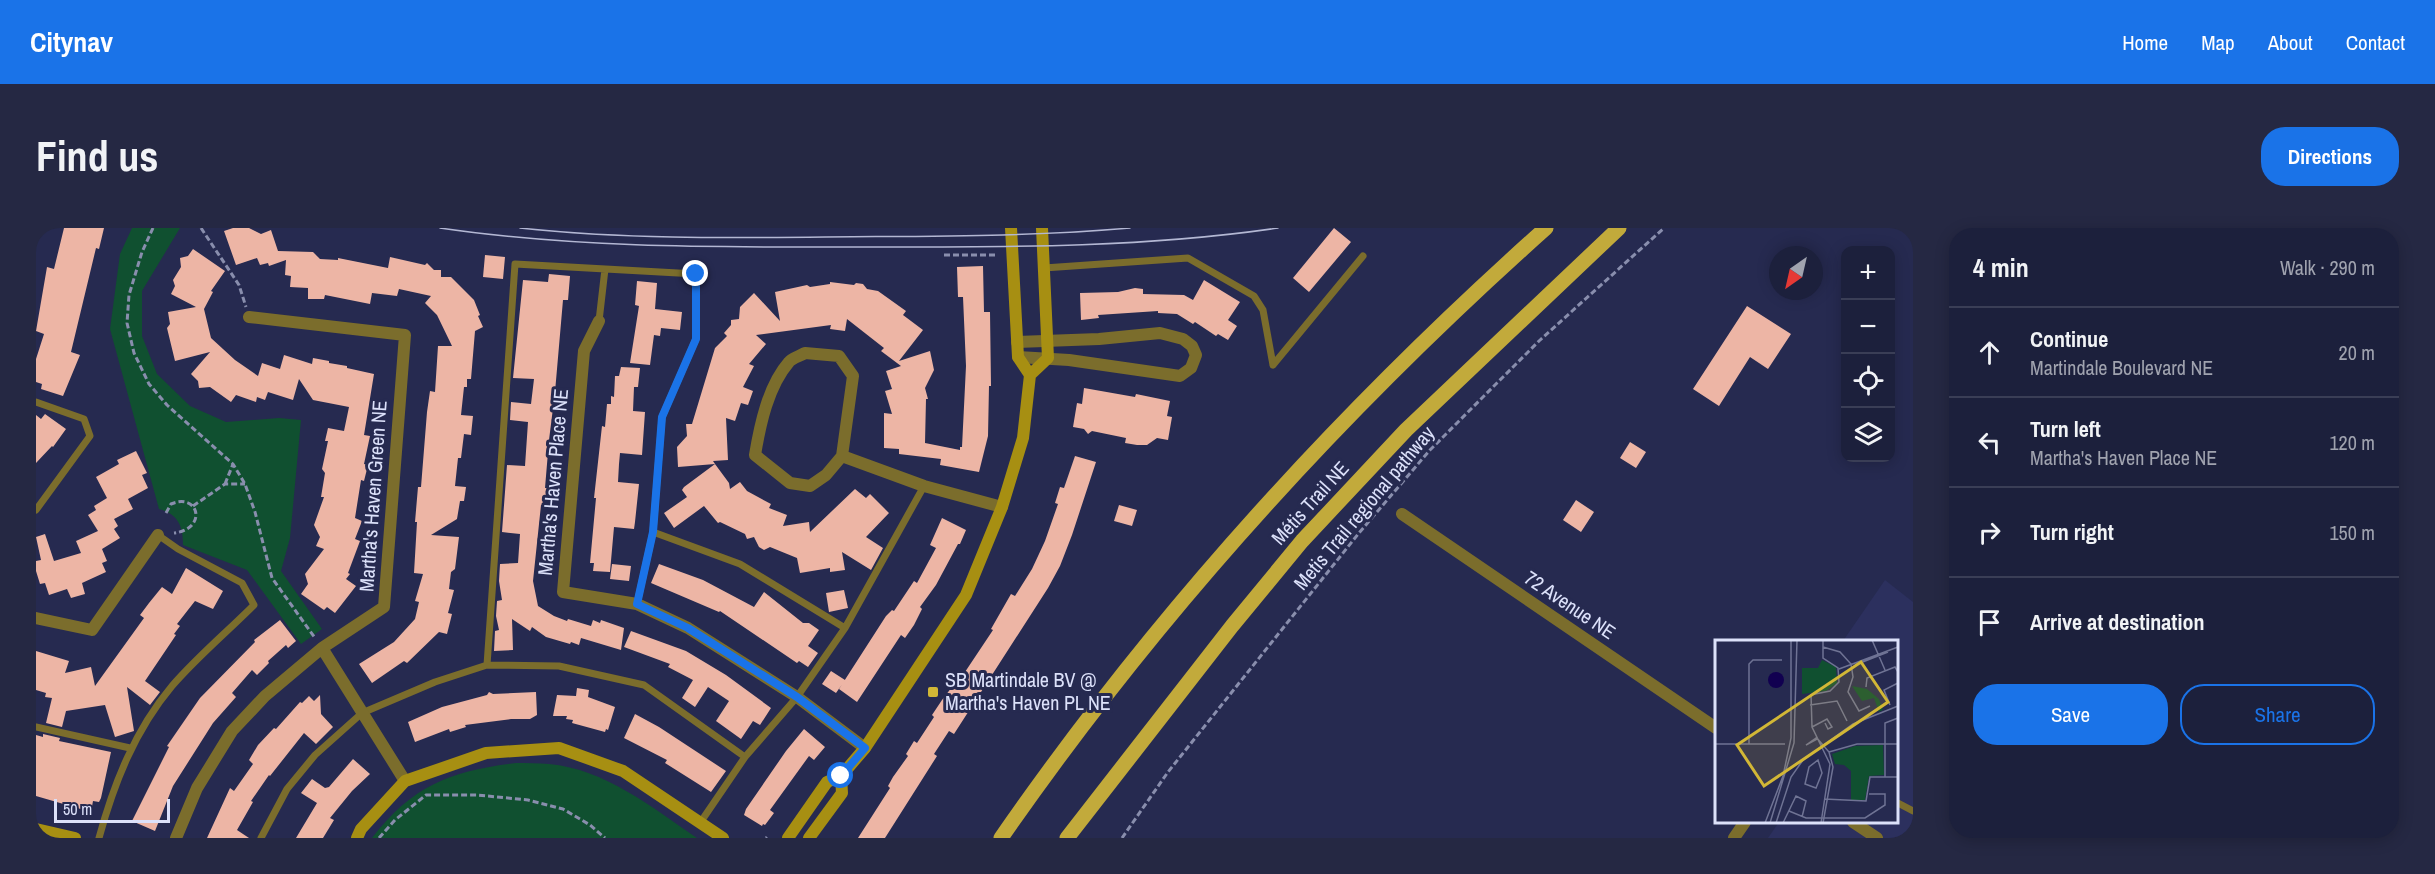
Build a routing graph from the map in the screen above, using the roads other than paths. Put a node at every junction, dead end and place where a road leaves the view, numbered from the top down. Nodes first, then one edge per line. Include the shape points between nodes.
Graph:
1 (1011, 228) edge
2 (1042, 228) edge
3 (1546, 228) edge
4 (1619, 228) edge
5 (1363, 256) dead end
6 (1044, 268) junction
7 (605, 269) junction
8 (249, 317) road end
9 (599, 321) joint
10 (1047, 340) junction
11 (1017, 342) junction
12 (1018, 357) junction
13 (1048, 358) junction
14 (1030, 375) junction
15 (36, 402) edge
16 (842, 456) junction
17 (924, 486) junction
18 (1002, 507) junction
19 (36, 510) edge
20 (1402, 514) dead end
21 (653, 532) junction
22 (158, 535) joint
23 (637, 604) junction
24 (36, 618) edge
25 (845, 628) junction
26 (322, 648) junction
27 (487, 665) junction
28 (797, 697) junction
29 (362, 713) junction
30 (36, 727) edge
31 (1715, 727) edge
32 (130, 748) junction
33 (865, 748) junction
34 (745, 756) junction
35 (841, 776) junction
36 (405, 781) junction
37 (1898, 803) edge
38 (1913, 811) edge
39 (700, 823) junction
40 (1744, 823) edge
41 (1854, 823) edge
42 (36, 829) edge
43 (75, 838) edge
44 (99, 838) edge
45 (176, 838) edge
46 (261, 838) edge
47 (357, 838) edge
48 (723, 838) edge
49 (788, 838) edge
50 (809, 838) edge
51 (1001, 838) edge
52 (1067, 838) edge
53 (1734, 838) edge
54 (1877, 838) edge

1 - 11 street
2 - 6 street
3 - 51 main road, Métis Trail NE via 1404,359 1232,543 1122,673
4 - 52 main road, Métis Trail NE via 1406,430 1302,541
5 - 6 lane via 1273,365 1263,310 1254,296 1188,258
6 - 10 street
7 - 9 lane
7 - 21 lane via 696,274 696,339 662,417
7 - 27 lane via 515,264
8 - 26 street, Martha's Haven Green NE via 405,335 384,607
9 - 23 street, Martha's Haven Place NE via 584,351 563,591
10 - 11 street
10 - 13 street
10 - 13 street via 1161,333 1190,344 1196,355 1191,368 1180,376
11 - 12 street
12 - 13 street
12 - 14 street
13 - 14 street
14 - 18 street via 1023,438
15 - 19 lane via 84,419 90,436
16 - 16 street via 810,486 790,483 755,455 775,383 790,360 805,353 839,356 853,376
16 - 17 street
17 - 18 street
17 - 25 lane
18 - 33 street via 966,595
20 - 31 street, 72 Avenue NE
21 - 23 lane
21 - 25 lane via 740,564
22 - 24 street via 92,630
22 - 32 lane via 242,583 254,605 172,686
23 - 28 street, Martha's Haven Place NE via 688,628
25 - 28 lane
26 - 29 street
26 - 45 street, Martha's Haven Green NE via 232,730 197,788
27 - 29 lane
27 - 34 lane via 559,666 644,685
28 - 33 street, Martha's Haven Place NE
28 - 34 lane
29 - 36 street
29 - 46 lane via 315,754 287,789
30 - 32 lane
32 - 44 lane
33 - 35 street
34 - 39 lane
35 - 49 street via 826,782
35 - 50 street via 842,793
36 - 39 street via 486,753 559,748 623,771
36 - 47 street
37 - 38 lane
39 - 48 street
40 - 53 street
41 - 54 street
42 - 43 street

